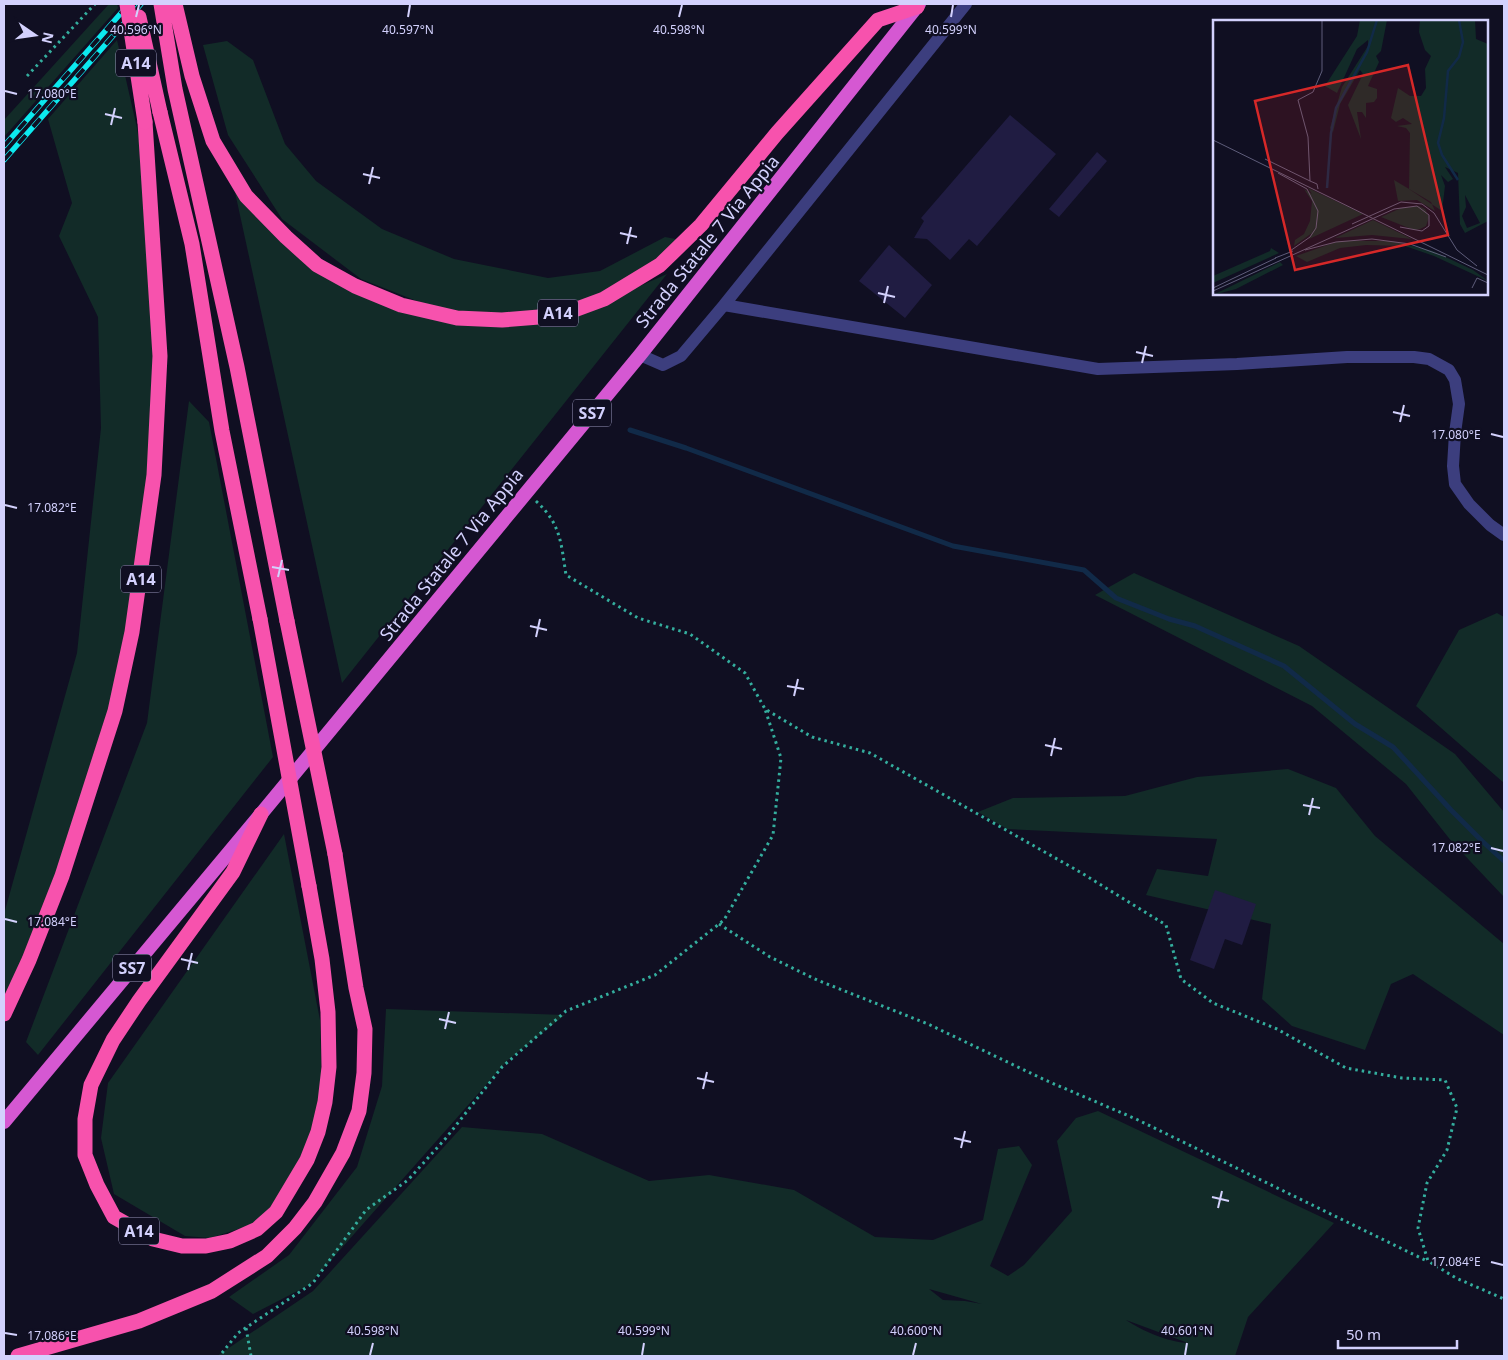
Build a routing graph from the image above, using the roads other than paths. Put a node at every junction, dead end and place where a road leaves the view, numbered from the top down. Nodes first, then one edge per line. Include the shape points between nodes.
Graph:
1 (127, 4) edge
2 (136, 4) edge
3 (161, 4) edge
4 (175, 4) edge
5 (966, 4) edge
6 (918, 5) edge
7 (724, 304) junction
8 (640, 355) junction
9 (1504, 535) edge
10 (261, 814) junction
11 (4, 1014) edge
12 (4, 1122) edge
13 (18, 1356) edge

1 - 11 highway, A14, bridge via 145,122 160,356 154,475 132,632 115,711 62,876
2 - 10 highway, A14, bridge via 192,244 222,430 322,959 328,1012 329,1067 318,1132 307,1160 276,1212 256,1229 230,1241 182,1246 153,1239 114,1217 85,1155 91,1084 113,1040 139,1001 233,872
3 - 13 highway, A14, bridge via 175,89 237,367 335,854 365,1029 364,1073 359,1111 343,1153 315,1202 267,1256 212,1291 139,1321
4 - 6 highway, A14 via 192,76 214,141 246,196 286,237 317,265 355,286 401,305 457,318 502,320 539,317 604,299 660,265 701,225 878,20
5 - 7 street
6 - 8 highway, Strada Statale 7 Via Appia / SS7
7 - 8 street via 681,356 662,365
7 - 9 street via 1098,369 1347,357 1414,356 1429,359 1449,370 1455,380 1459,404 1453,466 1455,484 1469,504
8 - 10 highway, Strada Statale 7 Via Appia / SS7
10 - 12 highway, Strada Statale 7 Via Appia / SS7

